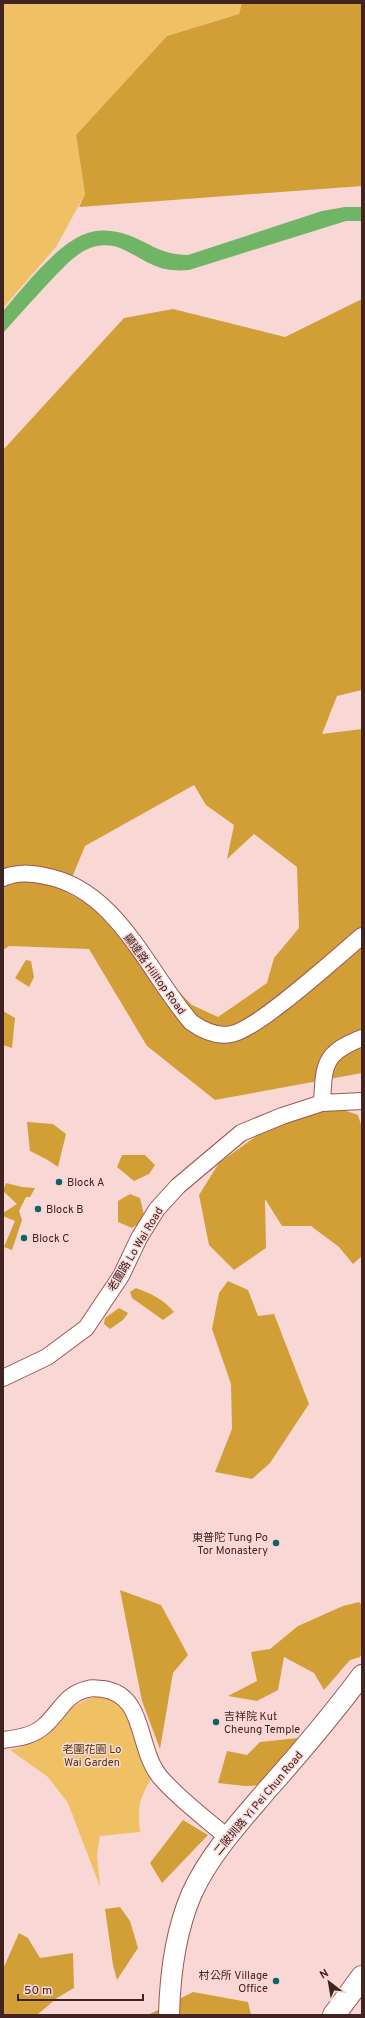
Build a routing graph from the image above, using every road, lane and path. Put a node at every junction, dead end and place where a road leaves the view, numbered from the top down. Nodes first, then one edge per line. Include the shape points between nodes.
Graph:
1 (3, 878) edge
2 (362, 936) edge
3 (362, 1038) edge
4 (362, 1101) edge
5 (322, 1103) junction
6 (3, 1378) edge
7 (362, 1675) edge
8 (3, 1740) edge
9 (227, 1837) junction
10 (362, 1977) edge
11 (169, 2015) edge
12 (334, 2015) edge

1 - 2 street, 顯達路 Hilltop Road via 12,874 32,873 69,882 86,892 110,912 191,1022 203,1031 231,1034 263,1018
3 - 5 street via 334,1051 324,1071
4 - 5 street, 老圍路 Lo Wai Road
5 - 6 street, 老圍路 Lo Wai Road via 241,1133 187,1178 157,1209 139,1238 121,1276 86,1328 47,1357
7 - 9 street, 二陂圳路 Yi Pei Chun Road via 335,1711
8 - 9 street via 34,1733 46,1725 74,1693 90,1688 118,1692 134,1710 147,1754 160,1778
9 - 11 street, 二陂圳路 Yi Pei Chun Road via 202,1875 185,1911 174,1952
10 - 12 highway

